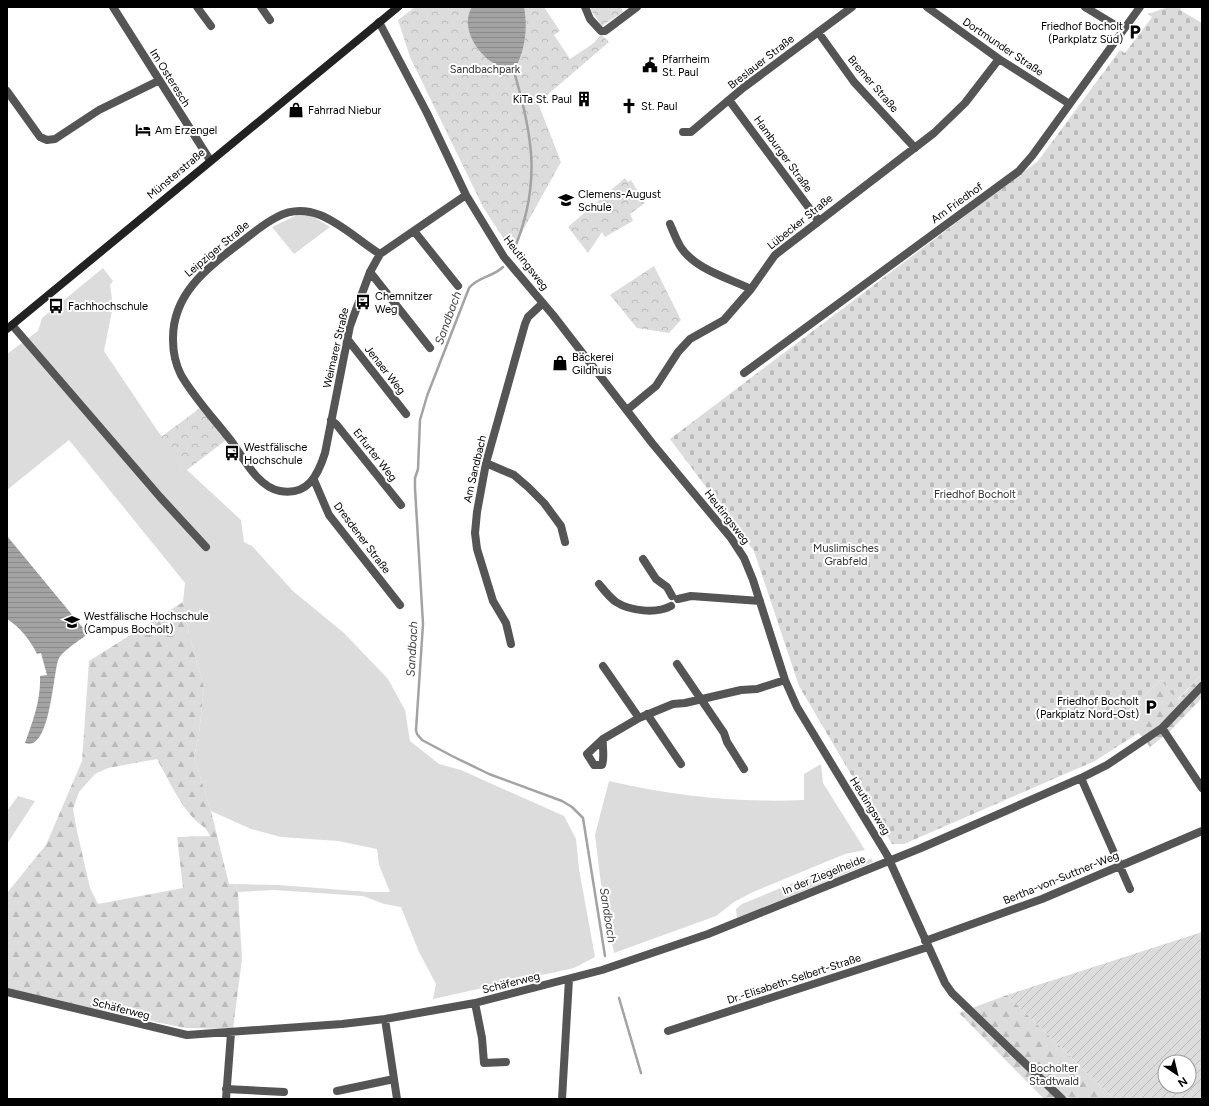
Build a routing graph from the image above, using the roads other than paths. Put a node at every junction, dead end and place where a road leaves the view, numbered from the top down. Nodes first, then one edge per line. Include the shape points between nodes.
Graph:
1 (113, 7) edge
2 (197, 7) edge
3 (261, 7) edge
4 (398, 7) edge
5 (585, 7) edge
6 (637, 7) edge
7 (852, 7) edge
8 (927, 7) edge
9 (1085, 7) edge
10 (1140, 7) edge
11 (270, 20) dead end
12 (379, 22) junction
13 (211, 26) dead end
14 (1123, 30) junction
15 (818, 32) junction
16 (999, 59) junction
17 (158, 81) junction
18 (7, 91) edge
19 (730, 100) junction
20 (1068, 104) junction
21 (683, 132) dead end
22 (916, 148) junction
23 (210, 160) junction
24 (466, 195) junction
25 (818, 220) junction
26 (670, 224) dead end
27 (414, 231) junction
28 (380, 254) junction
29 (370, 272) junction
30 (458, 286) dead end
31 (751, 289) junction
32 (543, 304) junction
33 (9, 324) edge
34 (348, 340) junction
35 (430, 348) dead end
36 (744, 373) dead end
37 (627, 410) junction
38 (406, 414) dead end
39 (331, 420) junction
40 (486, 463) junction
41 (314, 480) junction
42 (401, 505) dead end
43 (565, 542) dead end
44 (206, 547) dead end
45 (643, 558) dead end
46 (599, 584) dead end
47 (675, 598) junction
48 (760, 601) junction
49 (400, 605) dead end
50 (511, 644) dead end
51 (677, 664) dead end
52 (603, 666) dead end
53 (785, 680) junction
54 (1202, 686) edge
55 (702, 699) junction
56 (643, 716) junction
57 (1162, 728) junction
58 (603, 739) dead end
59 (681, 764) dead end
60 (744, 769) dead end
61 (1081, 778) junction
62 (1202, 788) edge
63 (1202, 831) edge
64 (890, 861) junction
65 (1120, 866) junction
66 (1130, 889) dead end
67 (926, 944) junction
68 (569, 979) junction
69 (552, 984) joint
70 (7, 992) edge
71 (476, 1002) junction
72 (385, 1019) junction
73 (668, 1031) dead end
74 (231, 1033) junction
75 (506, 1062) dead end
76 (394, 1079) junction
77 (226, 1089) junction
78 (337, 1091) dead end
79 (284, 1092) dead end
80 (226, 1099) edge
81 (397, 1099) edge
82 (562, 1099) edge
83 (1062, 1099) edge

1 - 17 street, Im Osteresch
2 - 13 street
3 - 11 street
4 - 12 main road, Münsterstraße
5 - 6 street via 590,19 601,31 605,31
7 - 15 street, Breslauer Straße
8 - 16 street, Dortmunder Straße
9 - 14 street
10 - 14 street, Am Friedhof
12 - 23 main road, Münsterstraße
12 - 24 street, Heutingsweg
14 - 20 street, Am Friedhof
15 - 19 street, Breslauer Straße
15 - 22 street, Bremer Straße via 854,82
16 - 20 street, Dortmunder Straße
16 - 22 street, Lübecker Straße via 952,117
17 - 18 street via 99,110 55,139 47,140 40,137
17 - 23 street, Im Osteresch
19 - 21 street, Breslauer Straße via 691,132
19 - 25 street, Hamburger Straße
20 - 36 street, Am Friedhof via 1032,156 1018,171
22 - 25 street, Lübecker Straße
23 - 33 main road, Münsterstraße
24 - 27 street, Weimarer Straße
24 - 32 street, Heutingsweg via 504,257
25 - 31 street, Lübecker Straße via 775,254
26 - 31 street via 686,254 715,273
27 - 28 street, Weimarer Straße
27 - 30 street
28 - 29 street, Weimarer Straße
28 - 41 street, Leipziger Straße via 325,216 308,210 278,216 205,271 187,290 175,315 173,344 180,373 262,482 289,491
29 - 34 street, Weimarer Straße
29 - 35 street
31 - 37 street, Lübecker Straße via 724,320 690,339 678,352 656,386
32 - 37 street, Heutingsweg
32 - 40 street, Am Sandbach via 528,317
33 - 44 street via 160,498
34 - 38 street, Jenaer Weg
34 - 39 street, Weimarer Straße
37 - 48 street, Heutingsweg via 731,538 744,558
39 - 41 street, Weimarer Straße via 325,453
39 - 42 street, Erfurter Weg
40 - 43 street via 514,475 528,487 561,526
40 - 50 street, Am Sandbach via 477,512 477,549 493,602 506,624
41 - 49 street, Dresdener Straße via 329,516
45 - 47 street via 656,578
46 - 47 street via 616,602 627,607 650,611 663,610 671,606 668,602
47 - 48 street via 691,596
48 - 53 street, Heutingsweg
51 - 55 street
52 - 56 street
53 - 55 street via 757,689
53 - 64 street, Heutingsweg via 797,707
54 - 57 street, In der Ziegelheide
55 - 56 street via 673,704
55 - 60 street
56 - 58 street
56 - 59 street
57 - 61 street, In der Ziegelheide via 1107,765
57 - 62 street
61 - 64 street, In der Ziegelheide
61 - 65 street
63 - 65 street, Bertha-von-Suttner-Weg
64 - 67 street, Heutingsweg
64 - 68 street, In der Ziegelheide via 708,934
65 - 66 street
65 - 67 street, Bertha-von-Suttner-Weg
67 - 73 street, Dr.-Elisabeth-Selbert-Straße
67 - 83 street, Heutingsweg via 952,993
68 - 69 street, In der Ziegelheide
68 - 82 street
69 - 71 street, Schäferweg
70 - 74 street, Schäferweg via 187,1035
71 - 72 street, Schäferweg
71 - 75 street, Schäferweg via 484,1063
72 - 74 street, Schäferweg
72 - 76 street
74 - 77 street
76 - 78 street
76 - 81 street
77 - 79 street
77 - 80 street

